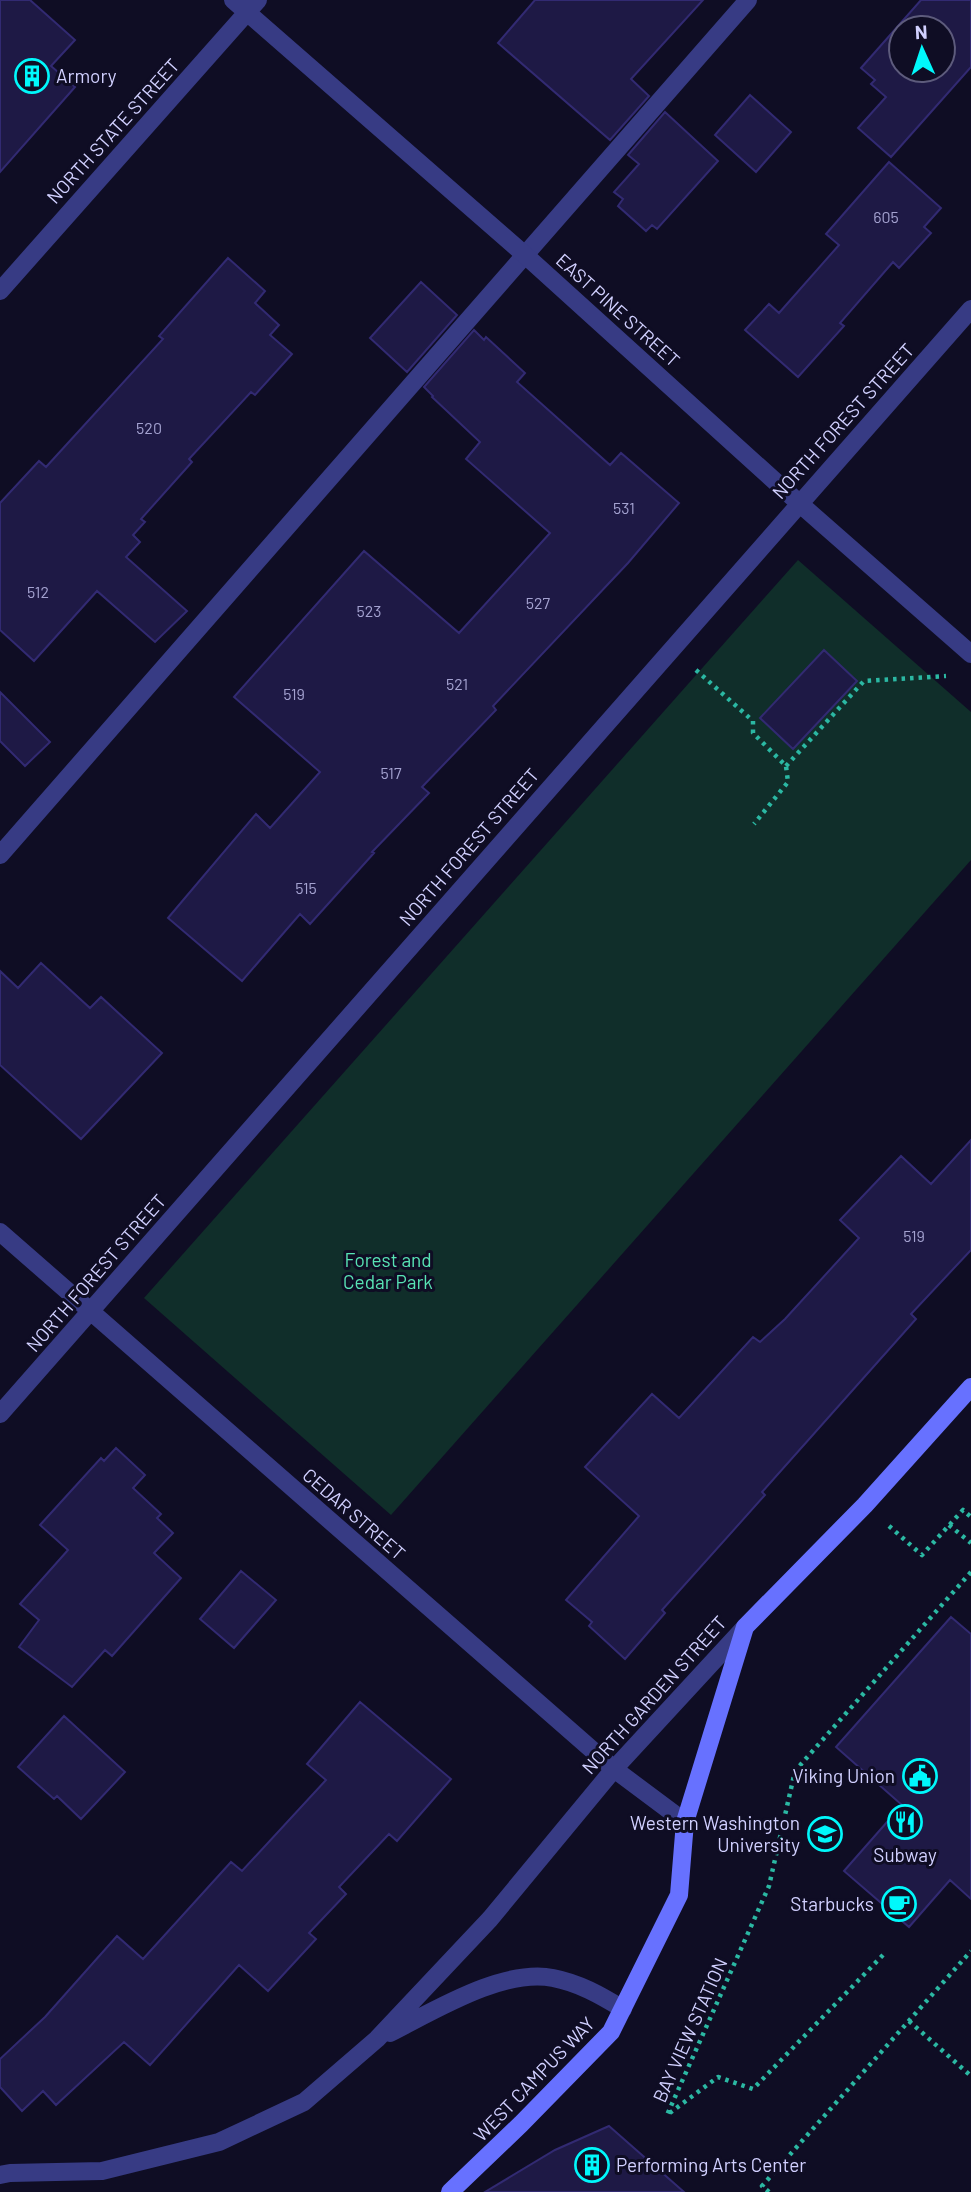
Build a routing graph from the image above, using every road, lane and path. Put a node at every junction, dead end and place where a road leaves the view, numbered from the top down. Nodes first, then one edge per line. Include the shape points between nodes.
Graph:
1 (233, 0) edge
2 (748, 0) edge
3 (253, 6) edge
4 (525, 255) junction
5 (0, 291) edge
6 (971, 309) edge
7 (799, 503) junction
8 (672, 648) junction
9 (971, 654) edge
10 (953, 676) dead end
11 (786, 766) junction
12 (754, 824) dead end
13 (0, 855) edge
14 (0, 1232) edge
15 (90, 1311) junction
16 (971, 1387) edge
17 (0, 1414) edge
18 (865, 1505) junction
19 (971, 1517) edge
20 (949, 1525) junction
21 (971, 1544) edge
22 (971, 1572) edge
23 (745, 1627) junction
24 (614, 1769) junction
25 (685, 1822) junction
26 (971, 1951) edge
27 (883, 1955) dead end
28 (623, 2008) junction
29 (909, 2021) junction
30 (377, 2039) junction
31 (971, 2076) edge
32 (0, 2175) edge
33 (450, 2192) edge
34 (769, 2192) edge

1 - 3 street, EAST PINE STREET
2 - 4 street
3 - 4 street, EAST PINE STREET
3 - 5 street, NORTH STATE STREET
4 - 7 street, EAST PINE STREET
4 - 13 street
6 - 7 street, NORTH FOREST STREET
7 - 8 street, NORTH FOREST STREET
7 - 9 street, EAST PINE STREET
8 - 11 path via 753,721 753,733
8 - 15 street, NORTH FOREST STREET
10 - 11 path via 864,681
11 - 12 path via 788,782
14 - 15 street, CEDAR STREET
15 - 17 street, NORTH FOREST STREET
15 - 24 street, CEDAR STREET
16 - 18 street, NORTH GARDEN STREET
18 - 20 path via 922,1555
18 - 23 street, NORTH GARDEN STREET
19 - 20 path via 962,1510
20 - 21 path
22 - 27 path, BAY VIEW STATION via 795,1772 769,1886 667,2115 718,2077 753,2089
23 - 24 street, NORTH GARDEN STREET
23 - 25 street, WEST CAMPUS WAY
24 - 25 street, CEDAR STREET
24 - 30 street, NORTH GARDEN STREET via 490,1919
25 - 28 street, WEST CAMPUS WAY via 679,1895
26 - 29 path
28 - 30 street, NORTH GARDEN STREET via 590,1989 551,1977 507,1980
28 - 33 street, WEST CAMPUS WAY via 611,2032
29 - 31 path
29 - 34 path via 762,2186
30 - 32 street, NORTH GARDEN STREET via 304,2102 219,2142 102,2171

